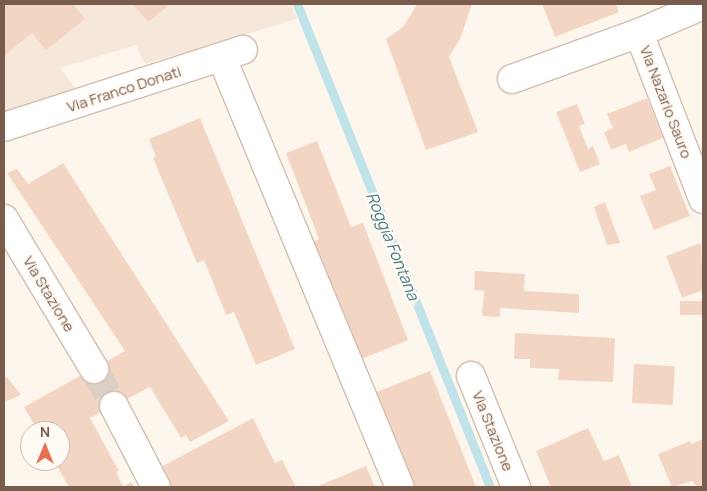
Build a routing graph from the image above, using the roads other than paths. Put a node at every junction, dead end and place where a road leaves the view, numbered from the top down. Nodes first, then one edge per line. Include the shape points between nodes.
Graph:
1 (703, 5) edge
2 (639, 33) junction
3 (512, 79) dead end
4 (4, 128) edge
5 (703, 199) edge
6 (4, 219) edge
7 (94, 369) tunnel mouth
8 (471, 376) dead end
9 (114, 406) tunnel mouth
10 (156, 487) edge
11 (400, 487) edge
12 (516, 487) edge

1 - 2 street, Via Nazario Sauro
2 - 3 street, Via Nazario Sauro
2 - 5 street, Via Nazario Sauro
4 - 11 street, Via Franco Donati via 233,54
6 - 7 street, Via Stazione
8 - 12 street, Via Stazione
9 - 10 street

